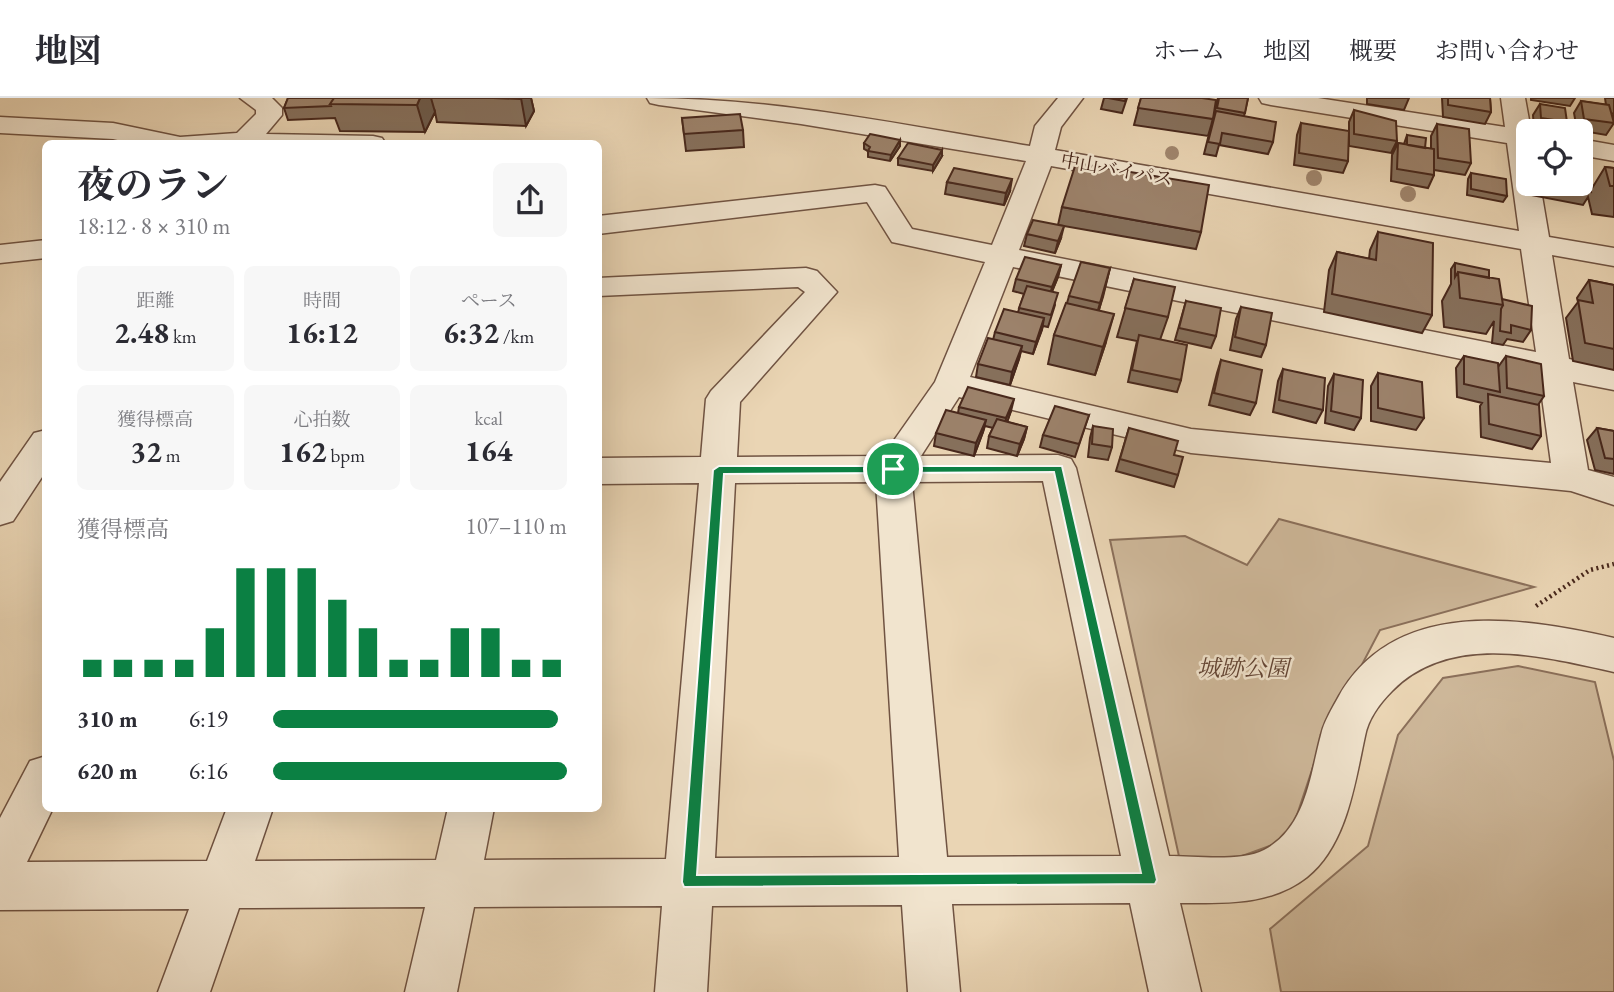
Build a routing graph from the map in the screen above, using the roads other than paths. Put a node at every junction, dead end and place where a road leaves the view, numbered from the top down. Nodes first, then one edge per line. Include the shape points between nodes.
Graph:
1 (252, 98) edge
2 (659, 98) edge
3 (804, 98) edge
4 (1071, 98) edge
5 (1271, 98) edge
6 (1513, 98) edge
7 (1519, 119) edge
8 (0, 125) edge
9 (1516, 137) edge
10 (157, 140) edge
11 (245, 140) edge
12 (1043, 147) junction
13 (1593, 149) edge
14 (1614, 153) edge
15 (1531, 196) edge
16 (602, 225) edge
17 (1535, 234) junction
18 (1614, 239) edge
19 (22, 252) edge
20 (1003, 256) junction
21 (1614, 257) edge
22 (0, 278) edge
23 (602, 287) edge
24 (1554, 367) junction
25 (1614, 379) edge
26 (951, 384) junction
27 (42, 447) edge
28 (893, 469) junction
29 (719, 470) junction
30 (602, 471) edge
31 (23, 473) edge
32 (1571, 478) junction
33 (1614, 491) edge
34 (0, 511) edge
35 (1614, 655) edge
36 (42, 784) edge
37 (249, 812) edge
38 (470, 812) edge
39 (0, 867) edge
40 (925, 880) junction
41 (1150, 880) junction
42 (689, 882) junction
43 (223, 884) junction
44 (454, 884) junction
45 (0, 886) edge
46 (184, 992) edge
47 (432, 992) edge
48 (681, 992) edge
49 (933, 992) edge
50 (1175, 992) edge

1 - 11 street via 269,108 269,115
2 - 12 street, 中山バイパス
3 - 12 street, 中山バイパス via 874,105
4 - 12 street via 1048,126
5 - 9 street
6 - 7 street
8 - 10 street via 113,131
12 - 17 street, 中山バイパス
12 - 20 street
13 - 14 street
15 - 17 street
16 - 20 street via 876,193 902,236
17 - 18 street, 中山バイパス
17 - 21 street, 中山バイパス
17 - 24 street
19 - 22 street
20 - 24 street
20 - 26 street
23 - 29 street via 806,276 822,292 723,399
24 - 25 street
24 - 32 street
26 - 28 street
26 - 32 street via 1191,441
27 - 31 street
28 - 29 street
28 - 40 street
28 - 41 street via 1058,468
29 - 30 street
29 - 42 street
31 - 34 street
32 - 33 street
35 - 41 street via 1495,634 1451,638 1421,647 1390,665 1363,690 1345,729 1324,807 1308,842 1281,867 1249,879
36 - 39 street
37 - 43 street
38 - 44 street
40 - 41 street
40 - 42 street
40 - 49 street
41 - 50 street
42 - 44 street
42 - 48 street
43 - 44 street
43 - 45 street
43 - 46 street
44 - 47 street

